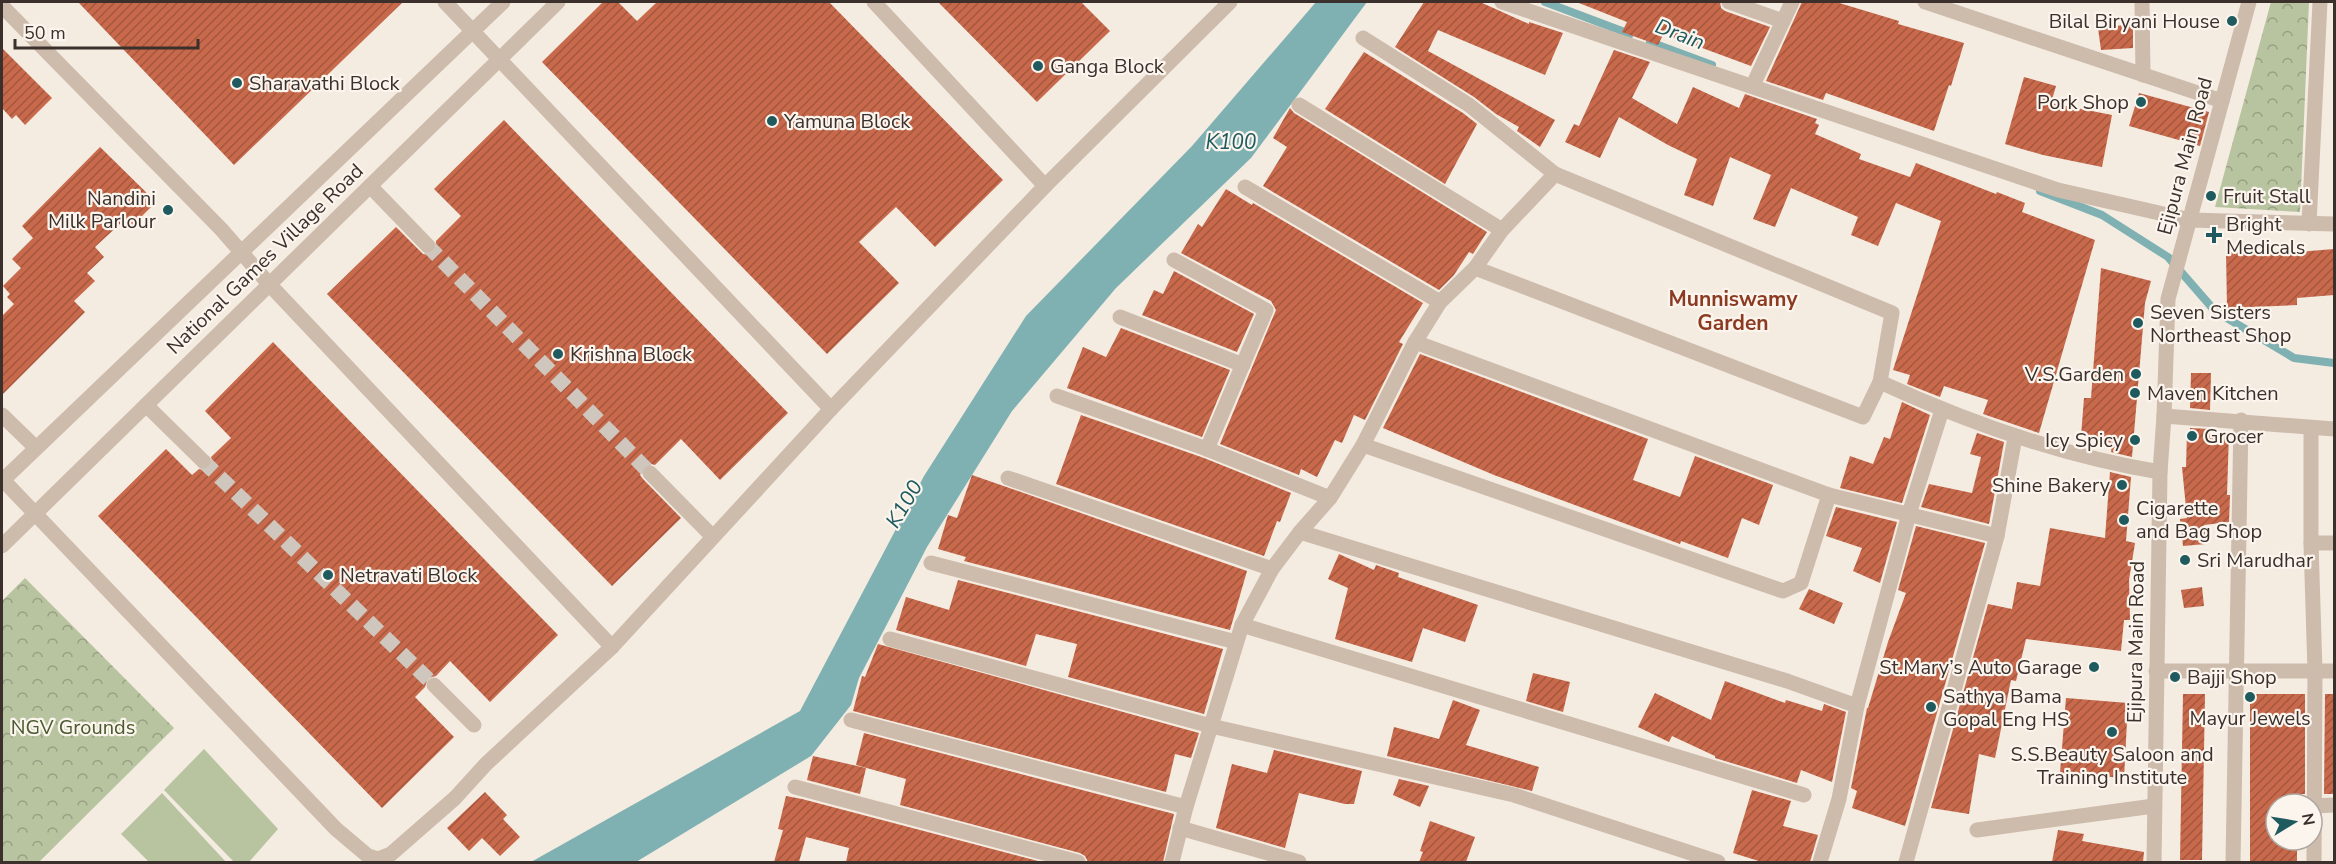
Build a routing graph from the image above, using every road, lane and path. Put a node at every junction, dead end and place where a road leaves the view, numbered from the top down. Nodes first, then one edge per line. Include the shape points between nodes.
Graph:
1 (445, 2) edge
2 (503, 2) edge
3 (558, 2) edge
4 (874, 2) edge
5 (1230, 2) edge
6 (1502, 2) edge
7 (1729, 2) edge
8 (1792, 2) edge
9 (1925, 2) edge
10 (2142, 2) edge
11 (2250, 2) edge
12 (2320, 2) edge
13 (2, 6) edge
14 (1783, 21) junction
15 (473, 31) junction
16 (1363, 38) dead end
17 (500, 59) junction
18 (2143, 75) junction
19 (1753, 85) junction
20 (2222, 101) junction
21 (1299, 105) dead end
22 (1555, 174) junction
23 (370, 186) junction
24 (1045, 186) junction
25 (1245, 187) dead end
26 (2190, 220) junction
27 (2309, 224) junction
28 (2334, 224) edge
29 (1502, 230) junction
30 (427, 245) tunnel mouth
31 (242, 253) junction
32 (1174, 260) dead end
33 (1475, 268) junction
34 (269, 284) junction
35 (1440, 303) junction
36 (1120, 317) dead end
37 (1415, 342) junction
38 (1243, 365) junction
39 (1880, 382) junction
40 (1057, 396) dead end
41 (146, 405) junction
42 (831, 409) junction
43 (1941, 411) junction
44 (2, 415) edge
45 (2164, 416) junction
46 (2241, 420) junction
47 (2311, 428) junction
48 (2334, 429) edge
49 (2015, 437) junction
50 (1363, 445) junction
51 (36, 448) junction
52 (1207, 449) junction
53 (203, 461) tunnel mouth
54 (2160, 472) junction
55 (650, 473) tunnel mouth
56 (1008, 478) dead end
57 (2, 481) edge
58 (1829, 495) junction
59 (1330, 498) junction
60 (35, 513) junction
61 (1909, 514) junction
62 (1300, 532) junction
63 (1997, 536) junction
64 (713, 537) junction
65 (2312, 543) junction
66 (2334, 543) edge
67 (2, 546) edge
68 (931, 563) dead end
69 (1272, 569) junction
70 (1242, 625) junction
71 (890, 639) dead end
72 (1236, 642) junction
73 (612, 646) junction
74 (2156, 671) junction
75 (2236, 671) junction
76 (2315, 671) junction
77 (2334, 671) edge
78 (434, 685) tunnel mouth
79 (1857, 706) junction
80 (851, 720) dead end
81 (474, 725) dead end
82 (1211, 726) junction
83 (795, 787) dead end
84 (2314, 792) edge
85 (1804, 795) dead end
86 (2154, 806) junction
87 (1186, 807) junction
88 (1180, 828) junction
89 (1977, 830) dead end
90 (1078, 862) edge
91 (1172, 862) edge
92 (1299, 862) edge
93 (1718, 862) edge
94 (1820, 862) edge
95 (1906, 862) edge
96 (2154, 862) edge
97 (2233, 862) edge

1 - 15 street
2 - 15 street, National Games Village Road
3 - 17 street, National Games Village Road
4 - 24 street
5 - 24 street
6 - 19 street
7 - 14 street
8 - 14 street
9 - 18 street
10 - 18 street
11 - 20 street, Ejipura Main Road
12 - 27 street
13 - 31 street
14 - 19 street
15 - 17 street
15 - 31 street, National Games Village Road
16 - 22 street via 1469,105
17 - 23 street, National Games Village Road
17 - 42 street
18 - 20 street
19 - 26 street via 2058,190
20 - 26 street, Ejipura Main Road
21 - 29 street
22 - 29 street
22 - 39 street via 1892,313
23 - 30 street
23 - 34 street, National Games Village Road
24 - 42 street
25 - 35 street
26 - 27 street
26 - 45 street, Ejipura Main Road via 2168,299
27 - 28 street
29 - 33 street
31 - 34 street
31 - 51 street, National Games Village Road
32 - 38 street via 1266,310
33 - 35 street
33 - 39 street via 1863,417
34 - 41 street, National Games Village Road
34 - 73 street
35 - 37 street
36 - 38 street
37 - 50 street
37 - 58 street
38 - 52 street
39 - 43 street
40 - 52 street
41 - 53 street
41 - 60 street, National Games Village Road
42 - 64 street
43 - 49 street
43 - 61 street
44 - 51 street
45 - 46 street
45 - 54 street, Ejipura Main Road
46 - 47 street
46 - 75 street
47 - 48 street
47 - 65 street
49 - 54 street via 2114,464
49 - 63 street
50 - 58 street via 1783,591 1801,583
50 - 59 street
51 - 57 street, National Games Village Road
52 - 59 street
54 - 74 street, Ejipura Main Road
55 - 64 street
56 - 69 street
57 - 60 street
58 - 61 street
59 - 62 street
60 - 67 street, National Games Village Road
60 - 73 street via 313,806 369,856 378,859 391,854 455,798
61 - 63 street
61 - 79 street
62 - 69 street
62 - 79 street via 1788,681
63 - 95 street
64 - 73 street
65 - 66 street
65 - 76 street
68 - 72 street
69 - 70 street
70 - 72 street
70 - 85 street
71 - 82 street
72 - 82 street
74 - 75 street
74 - 86 street, Ejipura Main Road
75 - 76 street
75 - 97 street
76 - 77 street
76 - 84 street
78 - 81 street
79 - 94 street via 1839,799
80 - 87 street
82 - 87 street
82 - 93 street via 1514,795
83 - 90 street
86 - 89 street
86 - 96 street, Ejipura Main Road
87 - 88 street
88 - 91 street
88 - 92 street

